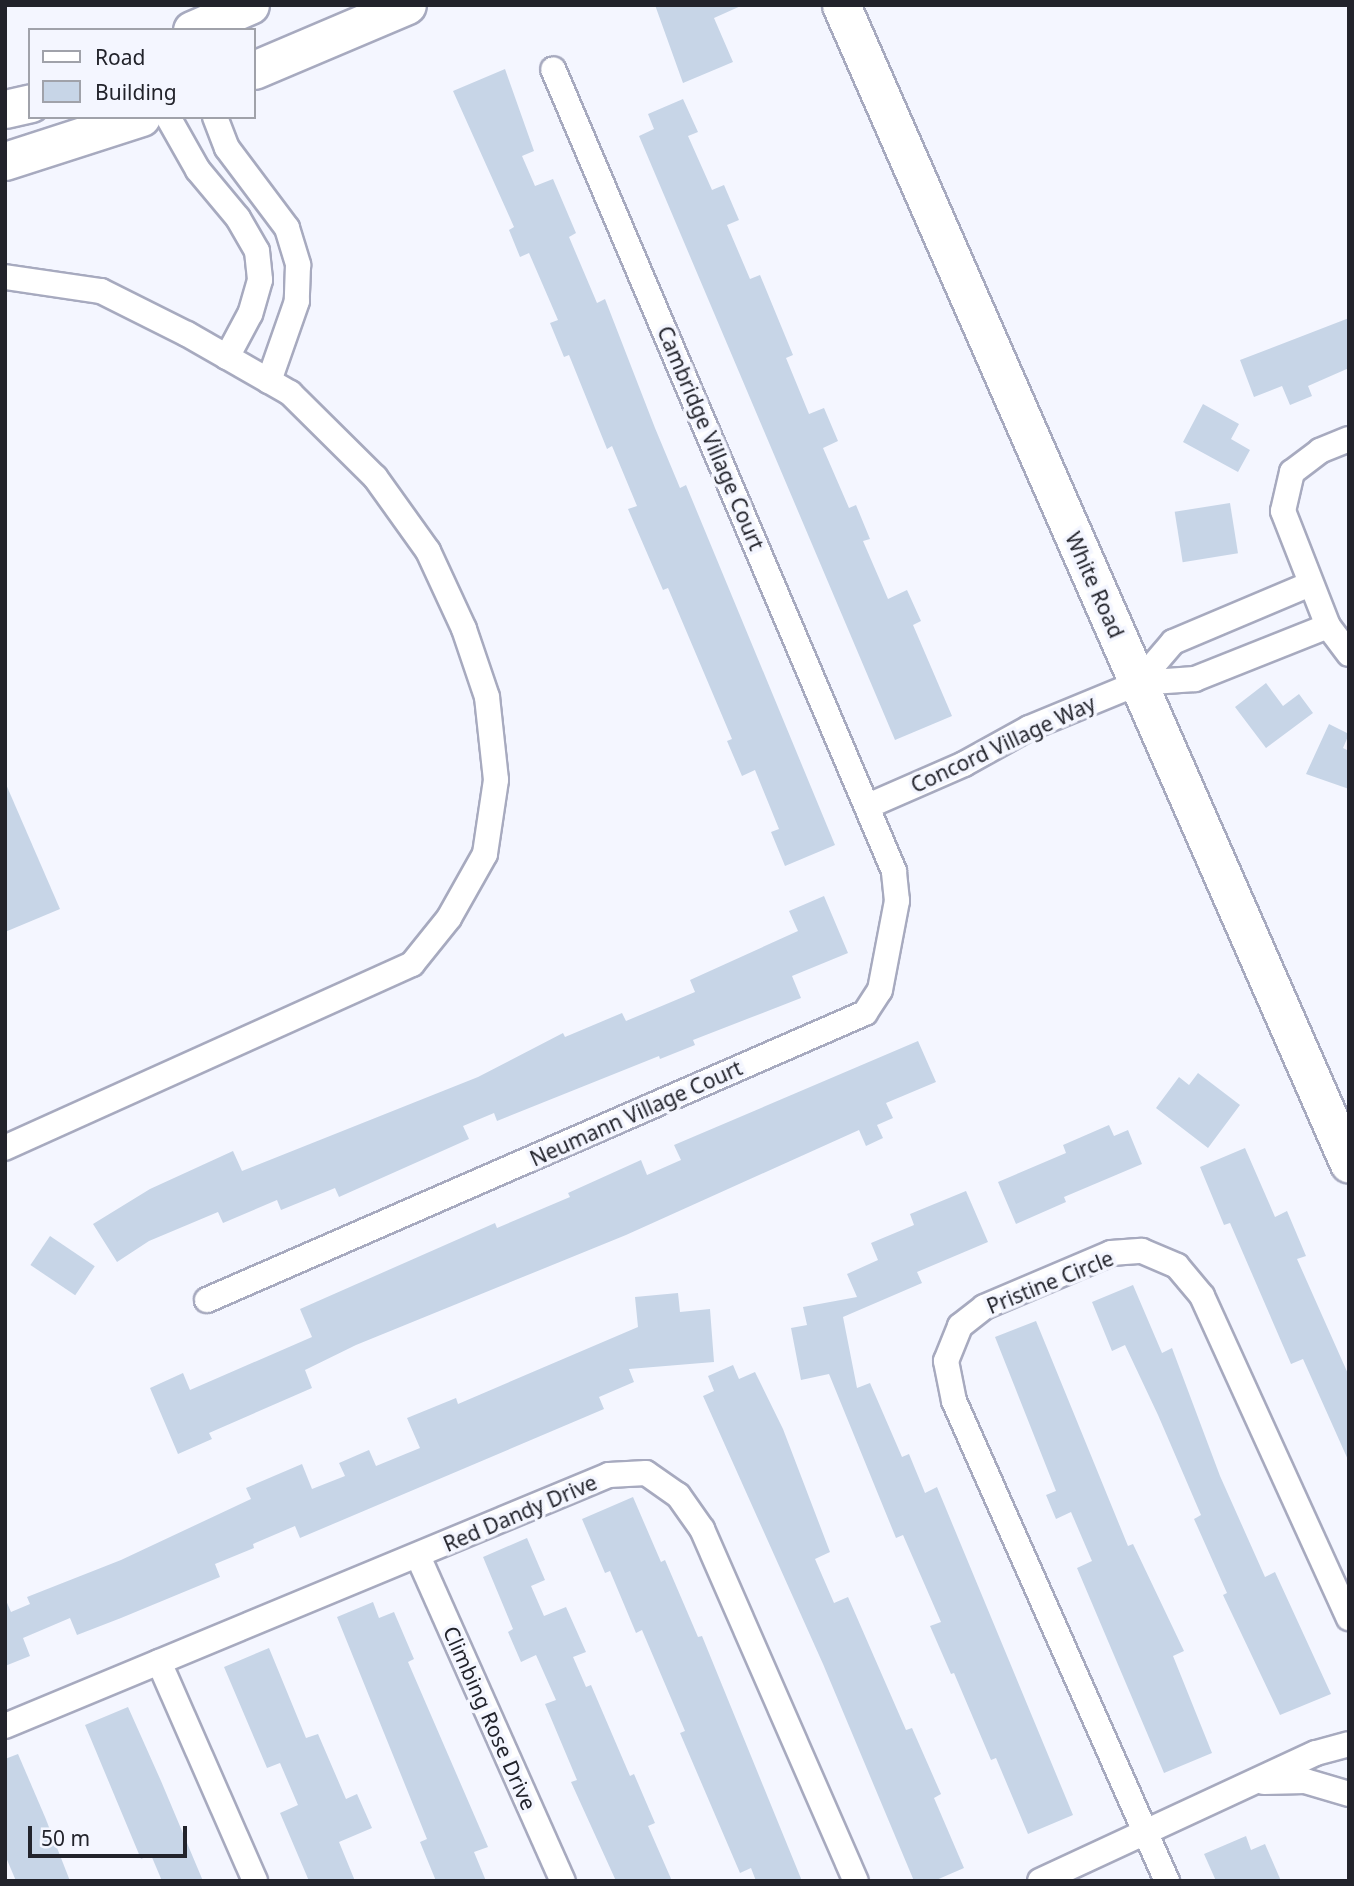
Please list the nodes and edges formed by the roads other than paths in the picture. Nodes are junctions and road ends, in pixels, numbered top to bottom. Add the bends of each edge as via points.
1 (250, 5) edge
2 (407, 5) edge
3 (841, 5) edge
4 (197, 28) edge
5 (256, 69) edge
6 (553, 69) dead end
7 (28, 103) edge
8 (5, 109) edge
9 (135, 119) edge
10 (169, 119) edge
11 (216, 119) edge
12 (5, 161) edge
13 (5, 278) edge
14 (227, 357) junction
15 (269, 381) junction
16 (1349, 439) edge
17 (1310, 584) junction
18 (1328, 626) junction
19 (1349, 654) edge
20 (1138, 683) junction
21 (868, 806) junction
22 (5, 1148) edge
23 (1349, 1164) edge
24 (207, 1300) dead end
25 (418, 1556) junction
26 (1349, 1618) edge
27 (159, 1662) junction
28 (5, 1726) edge
29 (1349, 1744) edge
30 (1260, 1782) junction
31 (1349, 1794) edge
32 (1147, 1834) junction
33 (255, 1881) edge
34 (563, 1881) edge
35 (856, 1881) edge
36 (1040, 1881) edge
37 (1167, 1881) edge

1 - 4 street
2 - 5 street
3 - 20 street, White Road
6 - 21 street, Cambridge Village Court
7 - 8 street
9 - 12 street
10 - 14 street via 198,170 238,218 257,251 260,280 250,314
11 - 15 street via 227,148 287,228 298,265 298,300
13 - 14 street via 101,291
14 - 15 street
15 - 22 street via 289,393 375,477 428,551 464,629 487,697 496,780 485,854 449,918 412,964
16 - 17 street via 1292,472 1283,511
17 - 18 street
17 - 20 street via 1173,642
18 - 19 street
18 - 20 street via 1195,679
20 - 21 street, Concord Village Way via 1029,728 964,764
20 - 23 street, White Road
21 - 24 street, Neumann Village Court via 894,872 897,901 880,990 865,1013
25 - 27 street, Red Dandy Drive
25 - 34 street, Climbing Rose Drive
25 - 35 street, Red Dandy Drive via 609,1475 646,1474 678,1495 702,1529
26 - 32 street, Pristine Circle via 1202,1296 1177,1266 1142,1251 1111,1253 984,1307 960,1326 946,1361 954,1401
27 - 28 street, Red Dandy Drive
27 - 33 street
29 - 30 street via 1316,1754
30 - 31 street via 1305,1782
30 - 32 street
32 - 36 street
32 - 37 street, Pristine Circle

